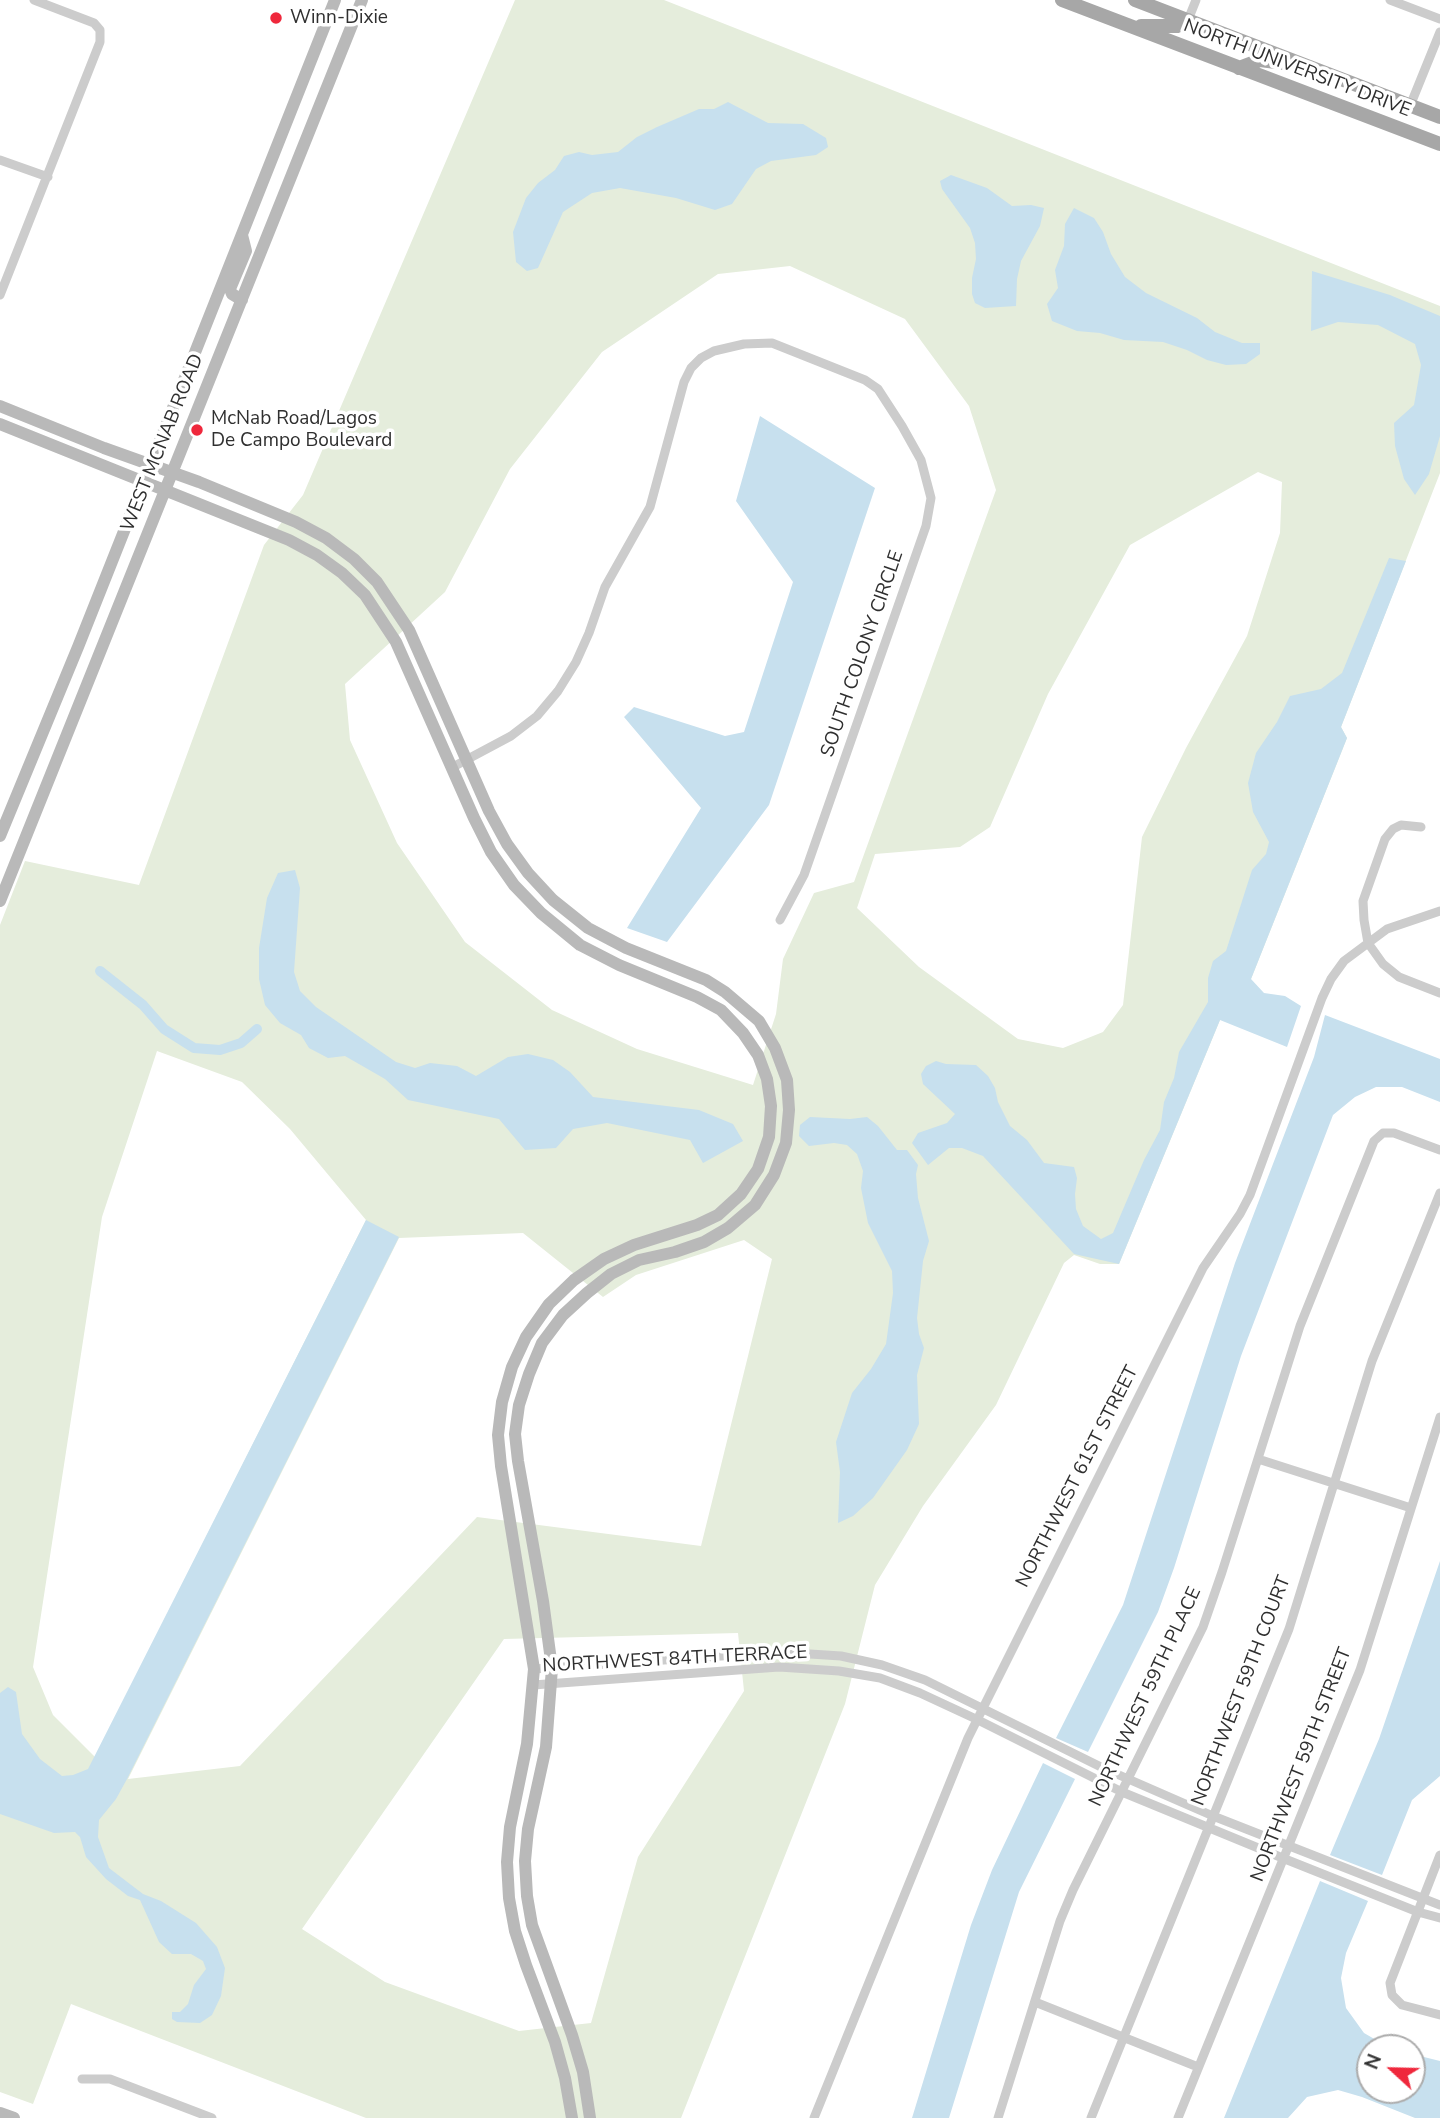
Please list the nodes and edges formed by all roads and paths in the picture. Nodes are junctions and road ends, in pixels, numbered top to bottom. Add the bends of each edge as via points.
1 (34, 0) edge
2 (335, 0) edge
3 (362, 0) edge
4 (1062, 0) edge
5 (1135, 0) edge
6 (1196, 0) edge
7 (1390, 0) edge
8 (1440, 19) edge
9 (1188, 20) junction
10 (1126, 24) junction
11 (1440, 32) edge
12 (1306, 66) junction
13 (1239, 68) junction
14 (1410, 106) junction
15 (1440, 117) edge
16 (1440, 144) edge
17 (0, 160) edge
18 (48, 177) junction
19 (242, 234) junction
20 (3, 280) edge
21 (0, 295) edge
22 (242, 300) junction
23 (0, 406) edge
24 (0, 424) edge
25 (149, 465) junction
26 (172, 472) junction
27 (143, 482) junction
28 (165, 489) junction
29 (435, 687) junction
30 (419, 695) junction
31 (467, 760) junction
32 (452, 768) junction
33 (1421, 827) dead end
34 (0, 836) edge
35 (0, 901) edge
36 (1440, 911) edge
37 (780, 920) dead end
38 (1368, 943) junction
39 (725, 992) junction
40 (1440, 993) edge
41 (728, 1018) junction
42 (1440, 1150) edge
43 (1440, 1194) edge
44 (1440, 1417) edge
45 (1258, 1459) junction
46 (1334, 1483) junction
47 (1411, 1508) junction
48 (552, 1668) junction
49 (534, 1669) junction
50 (551, 1683) junction
51 (533, 1685) junction
52 (982, 1707) junction
53 (976, 1719) junction
54 (1129, 1779) junction
55 (1122, 1792) junction
56 (1213, 1816) junction
57 (1209, 1827) junction
58 (1290, 1846) junction
59 (1440, 1856) edge
60 (1285, 1859) junction
61 (1423, 1899) junction
62 (1440, 1905) edge
63 (1418, 1912) junction
64 (1440, 1918) edge
65 (1035, 2002) junction
66 (1440, 2015) edge
67 (1124, 2037) junction
68 (1198, 2067) junction
69 (82, 2080) dead end
70 (212, 2118) edge
71 (572, 2118) edge
72 (590, 2118) edge
73 (814, 2118) edge
74 (998, 2118) edge
75 (1091, 2118) edge
76 (1178, 2118) edge

1 - 18 street via 94,23 100,30 100,42
2 - 19 street, WEST MCNAB ROAD
3 - 22 street, WEST MCNAB ROAD
4 - 10 main road, NORTH UNIVERSITY DRIVE
5 - 9 main road, NORTH UNIVERSITY DRIVE
6 - 9 street
7 - 8 street
9 - 10 main road via 1165,27
9 - 12 main road, NORTH UNIVERSITY DRIVE
10 - 13 main road, NORTH UNIVERSITY DRIVE
11 - 14 street
12 - 13 main road via 1260,60
12 - 14 main road, NORTH UNIVERSITY DRIVE
13 - 16 main road, NORTH UNIVERSITY DRIVE
14 - 15 main road, NORTH UNIVERSITY DRIVE
17 - 18 street
18 - 20 street
19 - 22 street via 246,251 230,289
19 - 25 street, WEST MCNAB ROAD
20 - 21 street
22 - 26 street, WEST MCNAB ROAD
23 - 25 street
24 - 27 street
25 - 26 street
25 - 27 street, WEST MCNAB ROAD
26 - 28 street, WEST MCNAB ROAD
26 - 29 street via 296,522 354,559 394,605
27 - 28 street
27 - 34 street, WEST MCNAB ROAD
28 - 30 street via 289,540 342,573 382,618
28 - 35 street, WEST MCNAB ROAD
29 - 30 street
29 - 31 street
30 - 32 street
31 - 32 street, SOUTH COLONY CIRCLE
31 - 37 street, SOUTH COLONY CIRCLE via 537,716 576,662 605,587 650,507 684,382 701,358 744,344 772,343 865,380 878,389 921,460 931,498 926,526 804,875
31 - 39 street via 507,844 553,900 588,928
32 - 41 street via 491,852 513,885 541,914 580,945 697,997
33 - 38 street via 1401,825 1385,839 1363,901
36 - 38 street, NORTHWEST 61ST STREET via 1387,929
38 - 40 street via 1399,977
38 - 52 street, NORTHWEST 61ST STREET via 1344,961 1331,979 1250,1195 1203,1268
39 - 41 street
39 - 48 street via 759,1021 787,1080 786,1143 775,1175 755,1205 729,1228 676,1252 639,1260 587,1293 542,1343 519,1405 518,1461
41 - 49 street via 758,1055 767,1079 769,1137 758,1169 741,1194 718,1215 634,1245 573,1279 549,1304 512,1367 498,1435
42 - 45 street, NORTHWEST 59TH PLACE via 1394,1133 1383,1133 1374,1142 1300,1326
43 - 46 street, NORTHWEST 59TH COURT via 1372,1361
44 - 47 street, NORTHWEST 59TH STREET
45 - 46 street
45 - 54 street, NORTHWEST 59TH PLACE via 1203,1627
46 - 47 street
46 - 56 street, NORTHWEST 59TH COURT via 1289,1629
47 - 58 street, NORTHWEST 59TH STREET via 1360,1670
48 - 49 street, NORTHWEST 84TH TERRACE
48 - 50 street
48 - 52 street, NORTHWEST 84TH TERRACE via 779,1652 841,1657 925,1680
49 - 51 street
50 - 51 street, NORTHWEST 84TH TERRACE
50 - 53 street, NORTHWEST 84TH TERRACE via 779,1667 839,1671 880,1678
50 - 72 street via 546,1748 528,1829 527,1896 536,1936 583,2072
51 - 71 street via 527,1744 510,1827 509,1899 515,1931 555,2042
52 - 53 street, NORTHWEST 61ST STREET
52 - 54 street, NORTHWEST 84TH TERRACE
53 - 55 street, NORTHWEST 84TH TERRACE
53 - 73 street, NORTHWEST 61ST STREET
54 - 55 street, NORTHWEST 59TH PLACE
54 - 56 street, NORTHWEST 84TH TERRACE
55 - 57 street, NORTHWEST 84TH TERRACE
55 - 65 street, NORTHWEST 59TH PLACE via 1073,1889
56 - 57 street, NORTHWEST 59TH COURT
56 - 58 street, NORTHWEST 84TH TERRACE
57 - 60 street, NORTHWEST 84TH TERRACE
57 - 67 street, NORTHWEST 59TH COURT
58 - 60 street, NORTHWEST 59TH STREET
58 - 61 street, NORTHWEST 84TH TERRACE
59 - 61 street
60 - 63 street, NORTHWEST 84TH TERRACE
60 - 68 street, NORTHWEST 59TH STREET
61 - 62 street, NORTHWEST 84TH TERRACE
61 - 63 street
63 - 64 street, NORTHWEST 84TH TERRACE
63 - 66 street via 1390,1983 1392,1995 1402,2004
65 - 67 street
65 - 74 street, NORTHWEST 59TH PLACE
67 - 68 street
67 - 75 street, NORTHWEST 59TH COURT
68 - 76 street, NORTHWEST 59TH STREET
69 - 70 street via 110,2079

